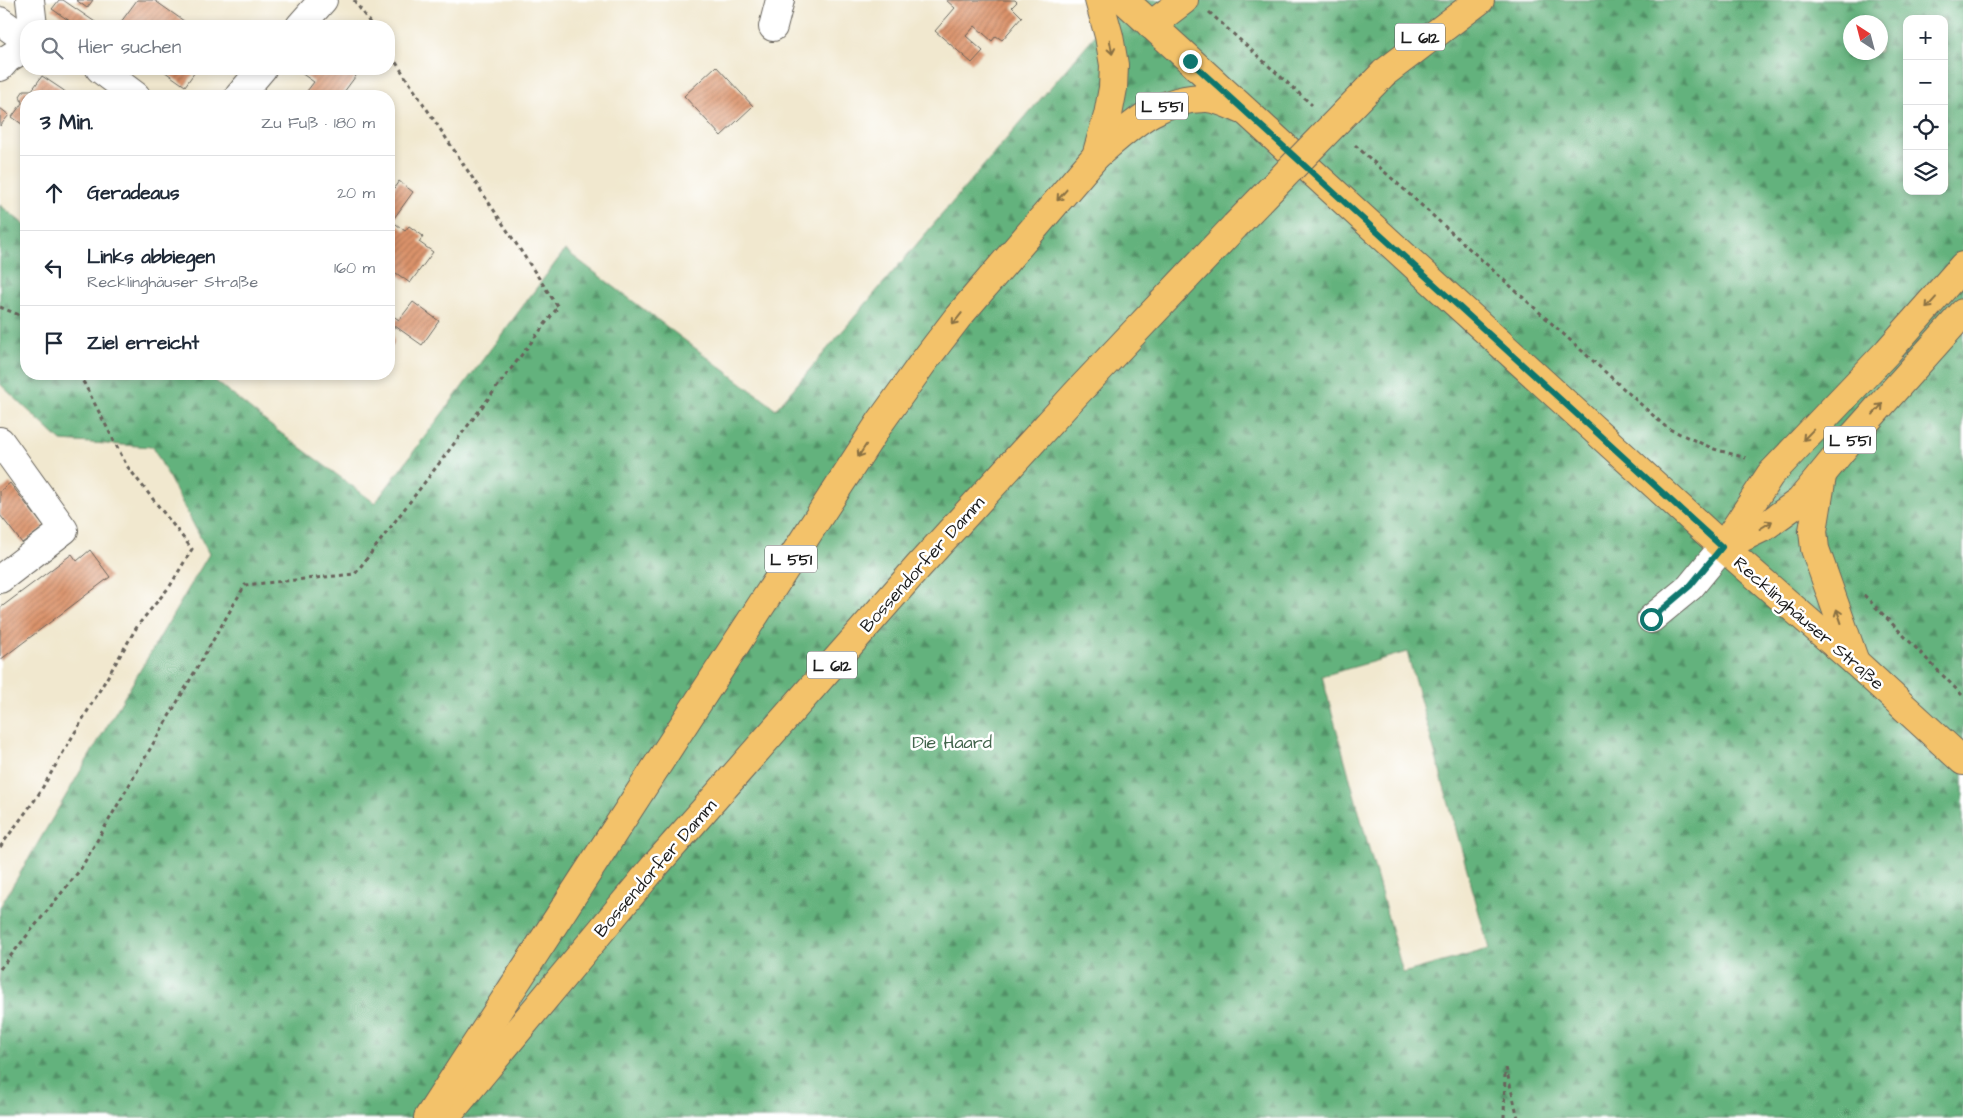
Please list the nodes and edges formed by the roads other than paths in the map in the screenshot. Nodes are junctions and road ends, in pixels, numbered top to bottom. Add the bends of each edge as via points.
1 (30, 0) edge
2 (323, 0) edge
3 (780, 0) edge
4 (1099, 0) edge
5 (1124, 0) edge
6 (1456, 0) edge
7 (1480, 0) edge
8 (1194, 3) edge
9 (32, 20) edge
10 (305, 20) edge
11 (0, 21) edge
12 (1151, 25) junction
13 (773, 27) dead end
14 (20, 36) edge
15 (20, 51) edge
16 (0, 66) edge
17 (1384, 73) junction
18 (108, 75) edge
19 (257, 75) edge
20 (128, 90) edge
21 (244, 90) edge
22 (1243, 110) junction
23 (1096, 156) junction
24 (1963, 266) edge
25 (1963, 313) edge
26 (0, 441) edge
27 (1822, 472) junction
28 (1722, 547) junction
29 (0, 579) edge
30 (1651, 619) dead end
31 (1855, 662) junction
32 (1963, 761) edge
33 (428, 1118) edge
34 (445, 1118) edge

1 - 9 street
2 - 10 street
3 - 13 street
4 -> 23 main road, L 551 via 1114,64 1108,115
5 - 12 main road, Recklinghäuser Straße / L 551
6 - 17 main road, L 612
7 - 17 main road
8 - 12 main road
11 - 14 street
12 - 22 main road, Recklinghäuser Straße / L 551
15 - 16 street
17 - 34 main road, Bossendorfer Damm / L 612, bridge via 1068,402 918,567 654,867
18 - 20 street
19 - 21 street
22 - 23 main road, L 551 via 1207,98 1169,103 1132,125
22 - 28 main road, Recklinghäuser Straße / L 551
23 -> 33 main road, L 551 via 958,317 881,421
24 -> 28 main road, L 551 via 1888,351 1770,475
27 -> 25 main road, L 551
26 - 29 street via 64,530
28 -> 27 main road, L 551 via 1764,527 1800,501
31 -> 27 main road, L 551 via 1815,549 1813,531
28 - 30 street via 1690,586
28 - 31 main road, Recklinghäuser Straße / L 551
31 - 32 main road, Recklinghäuser Straße / L 551

